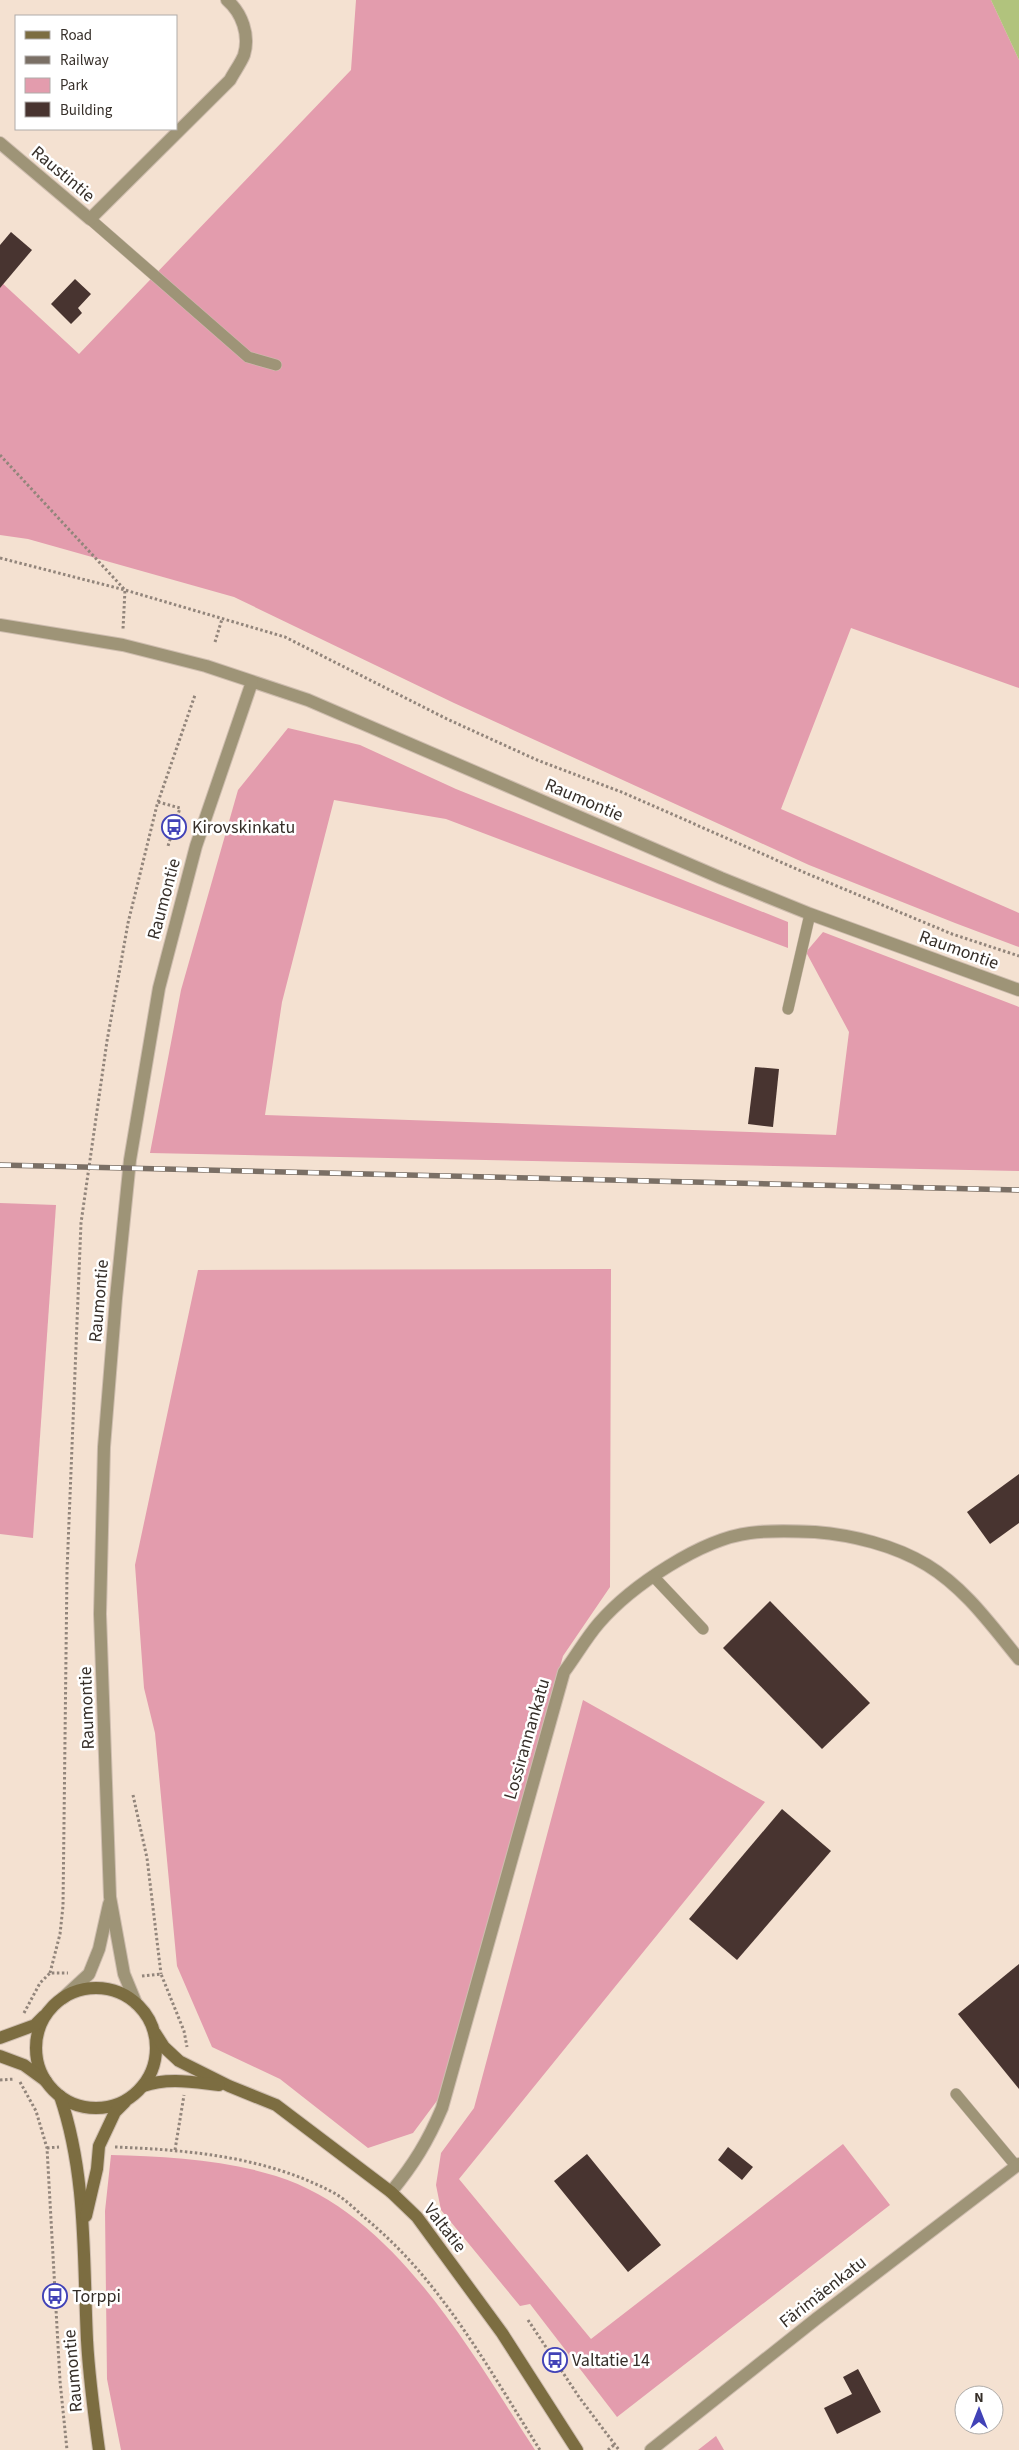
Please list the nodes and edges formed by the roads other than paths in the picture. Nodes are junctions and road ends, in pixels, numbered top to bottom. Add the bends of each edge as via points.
1 (227, 0) edge
2 (0, 143) edge
3 (90, 219) junction
4 (276, 365) dead end
5 (0, 625) edge
6 (252, 682) junction
7 (810, 914) junction
8 (1019, 990) edge
9 (788, 1009) dead end
10 (653, 1576) junction
11 (703, 1629) dead end
12 (1019, 1659) edge
13 (110, 1897) junction
14 (63, 1998) junction
15 (136, 2003) junction
16 (48, 2013) junction
17 (154, 2033) junction
18 (0, 2038) edge
19 (0, 2056) edge
20 (47, 2082) junction
21 (143, 2086) junction
22 (229, 2086) junction
23 (956, 2094) dead end
24 (60, 2096) junction
25 (130, 2098) junction
26 (1018, 2165) edge
27 (391, 2192) junction
28 (84, 2228) junction
29 (100, 2450) edge
30 (577, 2450) edge
31 (651, 2450) edge

1 - 3 street, Raustintie via 236,9 246,32 244,55 230,80
2 - 3 street, Raustintie
3 - 4 lane via 248,357
5 - 6 street via 123,645 206,666
6 - 7 street, Raumontie via 308,700
6 - 13 street, Raumontie via 196,846 161,979 130,1160 104,1447 100,1614
7 - 8 street, Raumontie
7 - 9 lane
10 - 11 lane
10 - 12 street, Lossirannankatu via 718,1542 748,1533 844,1534 926,1565 971,1601
10 - 27 street, Lossirannankatu via 626,1596 599,1624 564,1672 442,2108 415,2162
13 - 14 street, Raumontie via 99,1949 89,1974
13 - 15 street, Raumontie via 124,1974
14 - 15 main road via 81,1990 100,1988 119,1993
14 - 16 main road
15 - 17 main road via 148,2017
16 - 18 main road via 35,2025
16 - 20 main road via 39,2029 36,2047 39,2066
17 - 21 main road via 156,2052 152,2070
17 - 22 main road, Valtatie via 164,2047 186,2065
19 - 20 main road via 24,2065
20 - 24 main road
21 - 22 main road, Valtatie via 157,2081
21 - 25 main road
22 - 27 main road, Valtatie via 276,2105
23 - 26 lane
24 - 25 main road via 76,2105 94,2108 113,2106
24 - 28 main road, Raumontie via 71,2130
25 - 28 main road, Raumontie via 115,2112 99,2146
26 - 31 street, Färimäenkatu
27 - 30 main road, Valtatie via 417,2217 497,2326
28 - 29 main road, Raumontie via 87,2343

